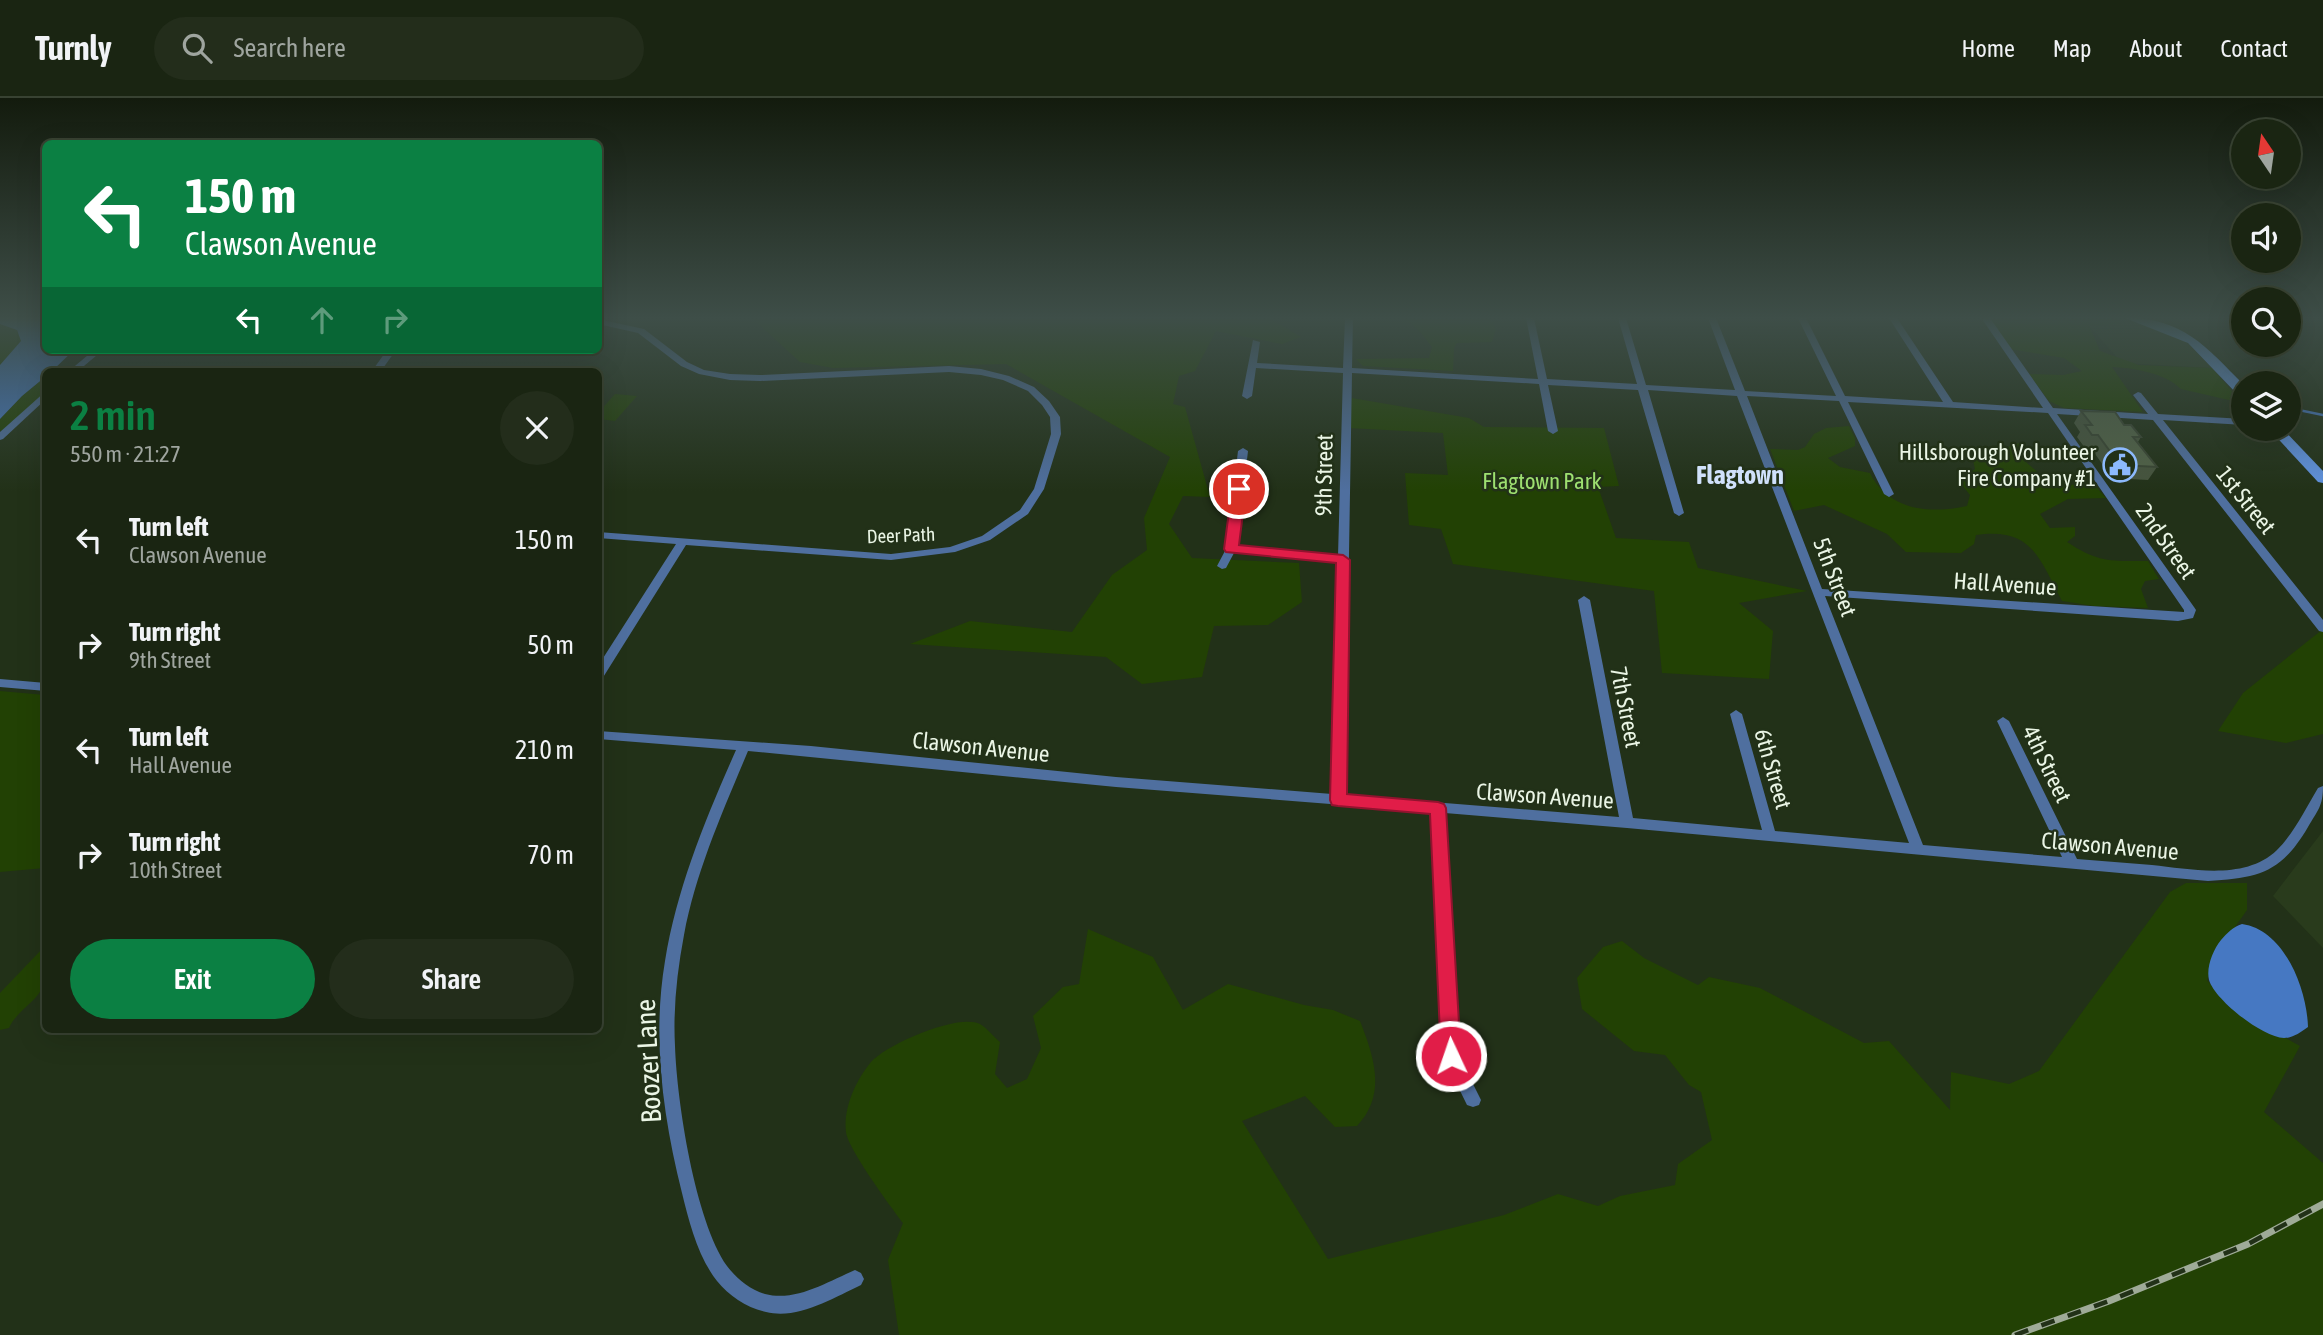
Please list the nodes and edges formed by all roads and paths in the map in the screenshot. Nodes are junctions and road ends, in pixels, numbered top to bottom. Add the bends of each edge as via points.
1 (723, 376) edge
2 (822, 376) edge
3 (998, 376) edge
4 (1251, 376) edge
5 (1346, 376) edge
6 (1431, 376) edge
7 (1542, 376) edge
8 (1638, 376) edge
9 (1735, 376) edge
10 (1830, 376) edge
11 (1931, 376) edge
12 (2026, 376) edge
13 (1543, 382) junction
14 (1642, 388) junction
15 (1742, 394) junction
16 (1247, 396) dead end
17 (2138, 396) dead end
18 (42, 398) edge
19 (1842, 400) junction
20 (1950, 405) junction
21 (2050, 411) junction
22 (2155, 417) junction
23 (2231, 421) edge
24 (1553, 431) dead end
25 (0, 437) edge
26 (2287, 441) edge
27 (1242, 451) dead end
28 (2323, 479) edge
29 (1889, 494) dead end
30 (1679, 513) dead end
31 (602, 535) edge
32 (683, 541) junction
33 (1231, 549) junction
34 (1343, 560) junction
35 (1222, 566) dead end
36 (1819, 592) junction
37 (1584, 600) dead end
38 (2189, 615) joint
39 (2323, 628) edge
40 (602, 670) edge
41 (0, 683) edge
42 (42, 687) edge
43 (1736, 715) dead end
44 (2003, 720) dead end
45 (602, 735) edge
46 (744, 746) junction
47 (2323, 791) edge
48 (1338, 800) junction
49 (1438, 808) junction
50 (1627, 823) junction
51 (1770, 836) junction
52 (1918, 850) junction
53 (2073, 864) junction
54 (1473, 1100) dead end
55 (855, 1279) dead end

1 - 2 street, Deer Path
3 - 32 street, Deer Path via 1031,389 1055,417 1054,442 1039,489 1032,502 1002,529 932,554 891,557
4 - 16 street
5 - 34 street, 9th Street
6 - 13 street
7 - 13 street
8 - 14 street
9 - 15 street, 5th Street
10 - 19 street
11 - 20 street
12 - 21 street, 2nd Street
13 - 14 street
13 - 24 street
14 - 15 street
14 - 30 street
15 - 19 street
15 - 36 street, 5th Street
17 - 22 street, 1st Street
18 - 25 street
19 - 20 street
19 - 29 street
20 - 21 street
21 - 22 street
21 - 38 street, 2nd Street via 2190,610
22 - 23 street
22 - 39 street, 1st Street
26 - 28 street
27 - 33 street
31 - 32 street, Deer Path
32 - 40 street
33 - 34 street
33 - 35 street
34 - 48 street, 9th Street
36 - 38 street, Hall Avenue
36 - 52 street, 5th Street
37 - 50 street, 7th Street
41 - 42 street
43 - 51 street, 6th Street
44 - 53 street, 4th Street
45 - 46 street, Clawson Avenue
46 - 48 street, Clawson Avenue
46 - 55 street, Boozer Lane via 693,869 672,960 668,1070 678,1139 706,1241 721,1271 737,1288 769,1304 793,1304
47 - 53 street, Clawson Avenue via 2274,863 2254,872 2208,876
48 - 49 street, Clawson Avenue
49 - 50 street, Clawson Avenue
49 - 54 street via 1451,1056
50 - 51 street, Clawson Avenue
51 - 52 street, Clawson Avenue
52 - 53 street, Clawson Avenue

